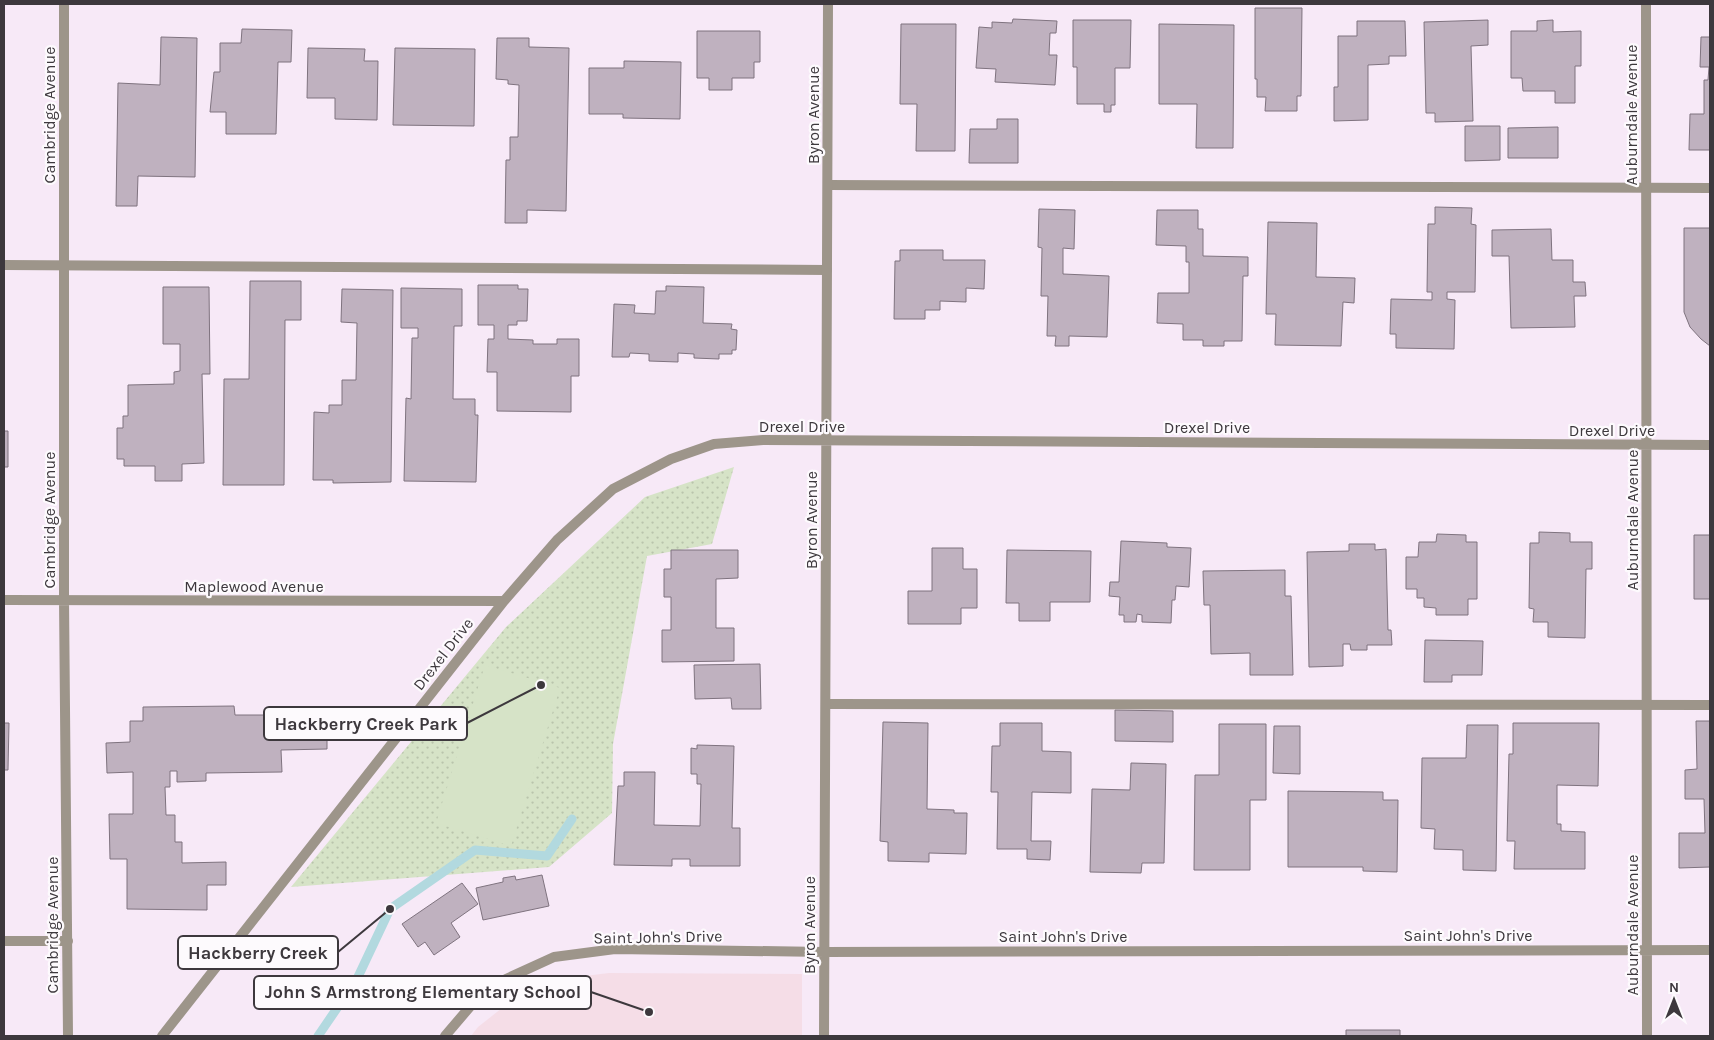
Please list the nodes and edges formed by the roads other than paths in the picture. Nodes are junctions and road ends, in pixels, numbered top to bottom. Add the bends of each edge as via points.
1 (64, 4) edge
2 (828, 4) edge
3 (1646, 4) edge
4 (828, 186) junction
5 (1646, 188) junction
6 (1710, 188) edge
7 (4, 265) edge
8 (64, 265) junction
9 (827, 270) junction
10 (826, 440) junction
11 (1647, 445) junction
12 (1710, 446) edge
13 (4, 600) edge
14 (64, 600) junction
15 (504, 601) junction
16 (826, 704) junction
17 (1647, 705) junction
18 (1710, 705) edge
19 (4, 941) edge
20 (68, 941) junction
21 (1647, 950) junction
22 (1710, 950) edge
23 (824, 952) junction
24 (68, 1036) edge
25 (162, 1036) edge
26 (445, 1036) edge
27 (824, 1036) edge
28 (1647, 1036) edge

1 - 8 street, Cambridge Avenue
2 - 4 street, Byron Avenue
3 - 5 street, Auburndale Avenue
4 - 5 street
4 - 9 street, Byron Avenue
5 - 6 street
5 - 11 street, Auburndale Avenue
7 - 8 street
8 - 9 street
8 - 14 street, Cambridge Avenue
9 - 10 street, Byron Avenue
10 - 11 street, Drexel Drive
10 - 15 street, Drexel Drive via 714,444 671,459 613,489 558,540
10 - 16 street, Byron Avenue
11 - 12 street, Drexel Drive
11 - 17 street, Auburndale Avenue
13 - 14 street, Maplewood Avenue
14 - 15 street, Maplewood Avenue
14 - 20 street, Cambridge Avenue
15 - 25 street, Drexel Drive
16 - 17 street
16 - 23 street, Byron Avenue
17 - 18 street
17 - 21 street, Auburndale Avenue
19 - 20 street
20 - 24 street, Cambridge Avenue
21 - 22 street, Saint John's Drive
21 - 23 street, Saint John's Drive
21 - 28 street, Auburndale Avenue
23 - 26 street, Saint John's Drive via 614,949 554,957 506,979 474,1002
23 - 27 street, Byron Avenue

